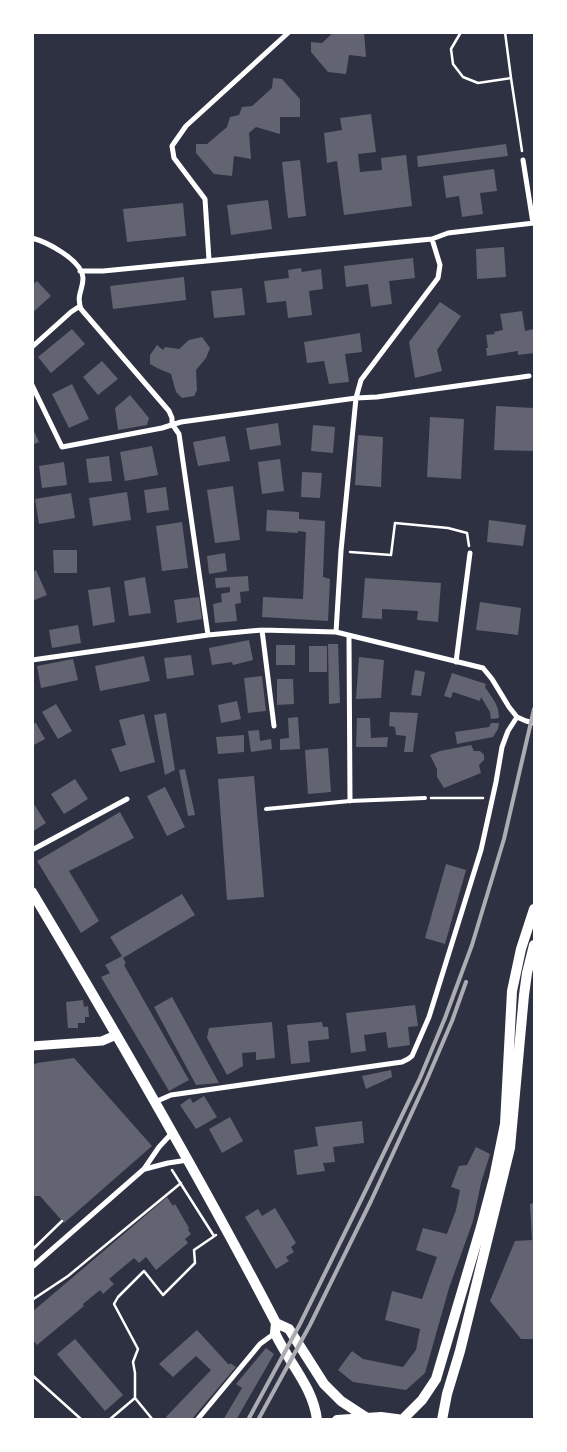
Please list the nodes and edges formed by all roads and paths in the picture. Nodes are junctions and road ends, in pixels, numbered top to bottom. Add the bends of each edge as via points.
1 (289, 32) edge
2 (461, 32) edge
3 (505, 32) edge
4 (511, 78) junction
5 (523, 160) joint
6 (534, 223) edge
7 (32, 238) edge
8 (432, 240) junction
9 (209, 260) junction
10 (80, 271) junction
11 (80, 306) junction
12 (32, 347) edge
13 (529, 376) dead end
14 (32, 385) edge
15 (356, 398) junction
16 (172, 424) junction
17 (341, 551) junction
18 (470, 553) joint
19 (262, 630) junction
20 (336, 632) junction
21 (208, 635) junction
22 (349, 636) junction
23 (32, 660) edge
24 (456, 662) junction
25 (517, 717) junction
26 (534, 723) edge
27 (274, 726) dead end
28 (425, 798) joint
29 (492, 798) junction
30 (127, 799) dead end
31 (350, 801) junction
32 (266, 809) dead end
33 (32, 850) edge
34 (32, 892) edge
35 (534, 909) edge
36 (534, 945) edge
37 (116, 1034) junction
38 (32, 1046) edge
39 (154, 1102) junction
40 (172, 1133) junction
41 (188, 1160) junction
42 (168, 1163) junction
43 (144, 1169) junction
44 (181, 1183) junction
45 (62, 1221) dead end
46 (227, 1229) junction
47 (214, 1236) junction
48 (32, 1250) edge
49 (32, 1267) edge
50 (32, 1300) edge
51 (275, 1328) junction
52 (32, 1375) edge
53 (135, 1398) junction
54 (367, 1418) junction
55 (404, 1419) edge
56 (82, 1420) edge
57 (109, 1420) edge
58 (153, 1420) edge
59 (197, 1420) edge
60 (317, 1420) edge
61 (337, 1420) edge
62 (442, 1420) edge

1 - 9 street via 186,126 172,146 174,158 205,199
2 - 4 path via 452,49 453,64 462,77 478,83
3 - 4 path
4 - 5 path
5 - 6 street
6 - 8 street via 448,233
7 - 10 street via 60,250
8 - 9 street
8 - 15 street via 440,265 438,278 361,380
9 - 10 street
10 - 11 street via 83,278 78,300
11 - 12 street
11 - 16 street via 169,411
13 - 15 street
14 - 16 street via 62,447
15 - 16 street
15 - 17 street
16 - 21 street via 179,434
17 - 18 path via 391,555 395,523 467,533
17 - 20 street
18 - 24 street
19 - 20 street
19 - 21 street
19 - 27 street
20 - 22 street
21 - 23 street
22 - 24 street
22 - 31 street
24 - 25 street via 483,668
25 - 26 street
25 - 29 street via 502,747
28 - 29 path
28 - 31 lane
29 - 39 street via 481,850 429,1017 408,1060 171,1095
30 - 33 street
31 - 32 lane
34 - 37 main road
35 - 55 main road via 512,991 505,1124 494,1178 436,1378
36 - 62 main road via 524,995 510,1148
37 - 38 street via 102,1041
37 - 39 main road
39 - 40 main road
40 - 41 main road
40 - 43 street
41 - 42 street
41 - 46 main road
42 - 43 street
42 - 44 path
43 - 49 street
44 - 47 path
44 - 50 path via 68,1276
45 - 48 path
46 - 47 path
46 - 51 main road
47 - 53 path via 194,1250 195,1263 163,1295 144,1271 114,1304 138,1349 133,1362
51 - 54 main road via 289,1330 324,1384 341,1401
51 - 59 street
51 - 60 main road via 310,1393
52 - 56 path
53 - 57 path
53 - 58 path
54 - 55 main road
54 - 61 main road

